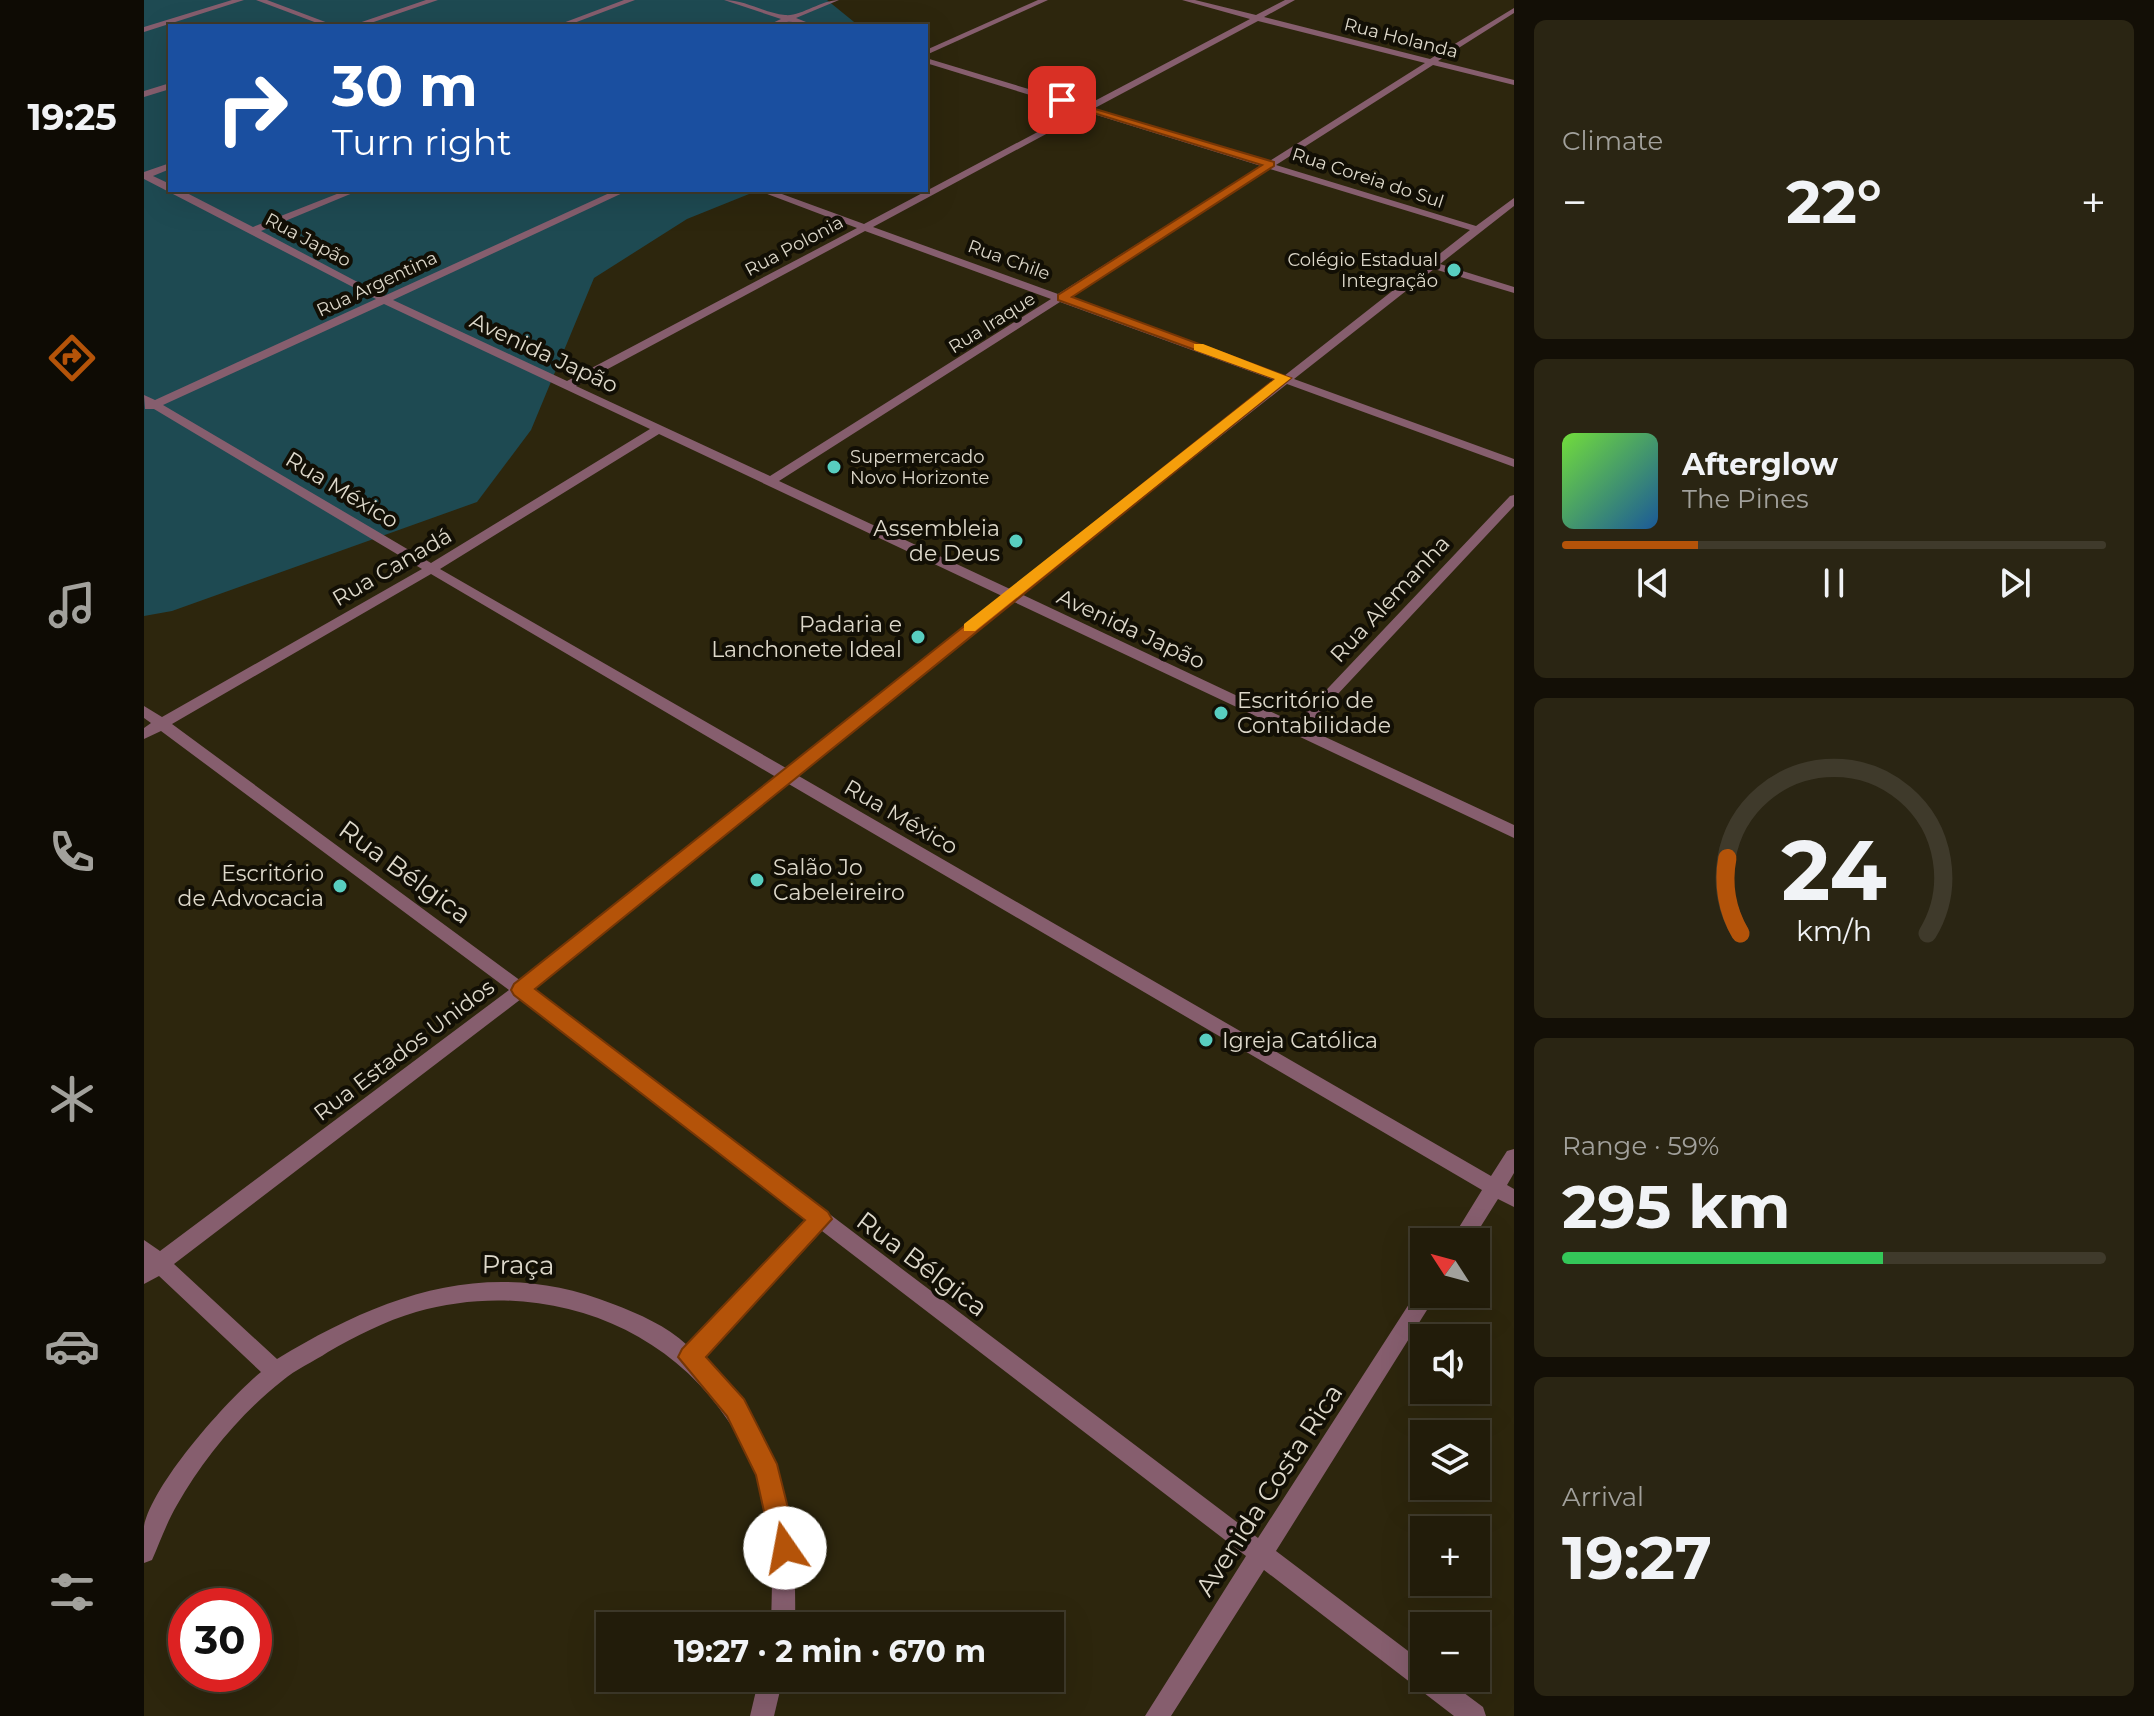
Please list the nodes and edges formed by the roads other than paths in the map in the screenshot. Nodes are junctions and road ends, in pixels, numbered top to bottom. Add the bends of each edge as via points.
1 (240, 0) edge
2 (260, 0) edge
3 (434, 0) edge
4 (631, 0) edge
5 (728, 0) edge
6 (835, 0) edge
7 (1044, 0) edge
8 (1186, 0) edge
9 (1291, 0) edge
10 (1514, 10) edge
11 (1258, 17) junction
12 (788, 19) junction
13 (326, 24) edge
14 (360, 24) edge
15 (565, 24) edge
16 (775, 24) edge
17 (805, 24) edge
18 (144, 30) edge
19 (928, 52) edge
20 (928, 61) edge
21 (1432, 63) junction
22 (1514, 83) edge
23 (168, 87) edge
24 (144, 94) edge
25 (1089, 108) junction
26 (1270, 164) junction
27 (168, 167) edge
28 (144, 175) edge
29 (168, 187) edge
30 (178, 192) edge
31 (350, 192) edge
32 (620, 192) edge
33 (767, 192) edge
34 (1514, 201) edge
35 (863, 227) junction
36 (255, 230) junction
37 (1479, 230) junction
38 (1435, 266) junction
39 (1514, 290) edge
40 (1063, 298) junction
41 (383, 299) junction
42 (1284, 378) junction
43 (567, 386) junction
44 (147, 404) edge
45 (658, 429) junction
46 (1514, 463) edge
47 (769, 482) junction
48 (1514, 499) edge
49 (431, 569) junction
50 (1011, 595) junction
51 (144, 711) edge
52 (153, 729) edge
53 (1297, 729) junction
54 (785, 775) junction
55 (1514, 832) edge
56 (521, 990) junction
57 (1514, 1157) edge
58 (1495, 1188) junction
59 (1514, 1199) edge
60 (820, 1219) junction
61 (1469, 1228) edge
62 (149, 1262) edge
63 (1418, 1308) edge
64 (690, 1357) junction
65 (276, 1372) junction
66 (144, 1552) edge
67 (1260, 1556) junction
68 (783, 1612) edge
69 (768, 1692) edge
70 (762, 1716) edge
71 (1157, 1716) edge
72 (1474, 1716) edge

1 - 18 street
2 - 13 street
3 - 14 street
4 - 15 street
5 - 12 street
6 - 12 street
7 - 19 street
8 - 11 street, Rua Holanda
9 - 11 street, Rua Polonia
10 - 21 street, Rua Iraque
11 - 21 street, Rua Holanda
11 - 25 street, Rua Polonia
12 - 16 street
12 - 17 street
20 - 25 street, Rua Coreia do Sul
21 - 22 street, Rua Holanda
21 - 26 street, Rua Iraque
23 - 24 street
25 - 26 street, Rua Coreia do Sul
25 - 35 street, Rua Polonia
26 - 37 street, Rua Coreia do Sul
26 - 40 street, Rua Iraque
27 - 28 street
28 - 29 street, Rua Japão
30 - 36 street, Rua Japão
31 - 36 street
32 - 41 street, Rua Argentina
33 - 35 street, Rua Chile
34 - 37 street, Rua Estados Unidos
35 - 40 street, Rua Chile
35 - 43 street, Rua Polonia
36 - 41 street, Rua Japão
37 - 38 street, Rua Estados Unidos
38 - 39 street
38 - 42 street, Rua Estados Unidos
40 - 42 street, Rua Chile
40 - 47 street, Rua Iraque
41 - 43 street, Avenida Japão
41 - 44 street, Rua Argentina
42 - 46 street, Rua Chile
42 - 50 street, Rua Estados Unidos
43 - 45 street, Avenida Japão
44 - 49 street, Rua México
45 - 47 street, Avenida Japão
45 - 49 street, Rua Canadá
47 - 50 street, Avenida Japão
48 - 53 street, Rua Alemanha
49 - 52 street, Rua Canadá
49 - 54 street, Rua México
50 - 53 street, Avenida Japão
50 - 54 street, Rua Estados Unidos
51 - 52 street, Rua Bélgica
52 - 56 street, Rua Bélgica
53 - 55 street, Avenida Japão
54 - 56 street, Rua Estados Unidos
54 - 58 street, Rua México
56 - 60 street, Rua Bélgica
56 - 62 street, Rua Estados Unidos
57 - 58 street
58 - 59 street, Rua México
58 - 61 street
60 - 64 street
60 - 67 street, Rua Bélgica
62 - 65 street
63 - 67 street, Avenida Costa Rica
64 - 65 street, Praça via 634,1319 571,1297 502,1290 432,1298 361,1322
64 - 68 street, Praça via 735,1408 768,1472 785,1548
65 - 66 street, Praça via 226,1421 170,1495
67 - 71 street, Avenida Costa Rica
67 - 72 street, Rua Bélgica
69 - 70 street

